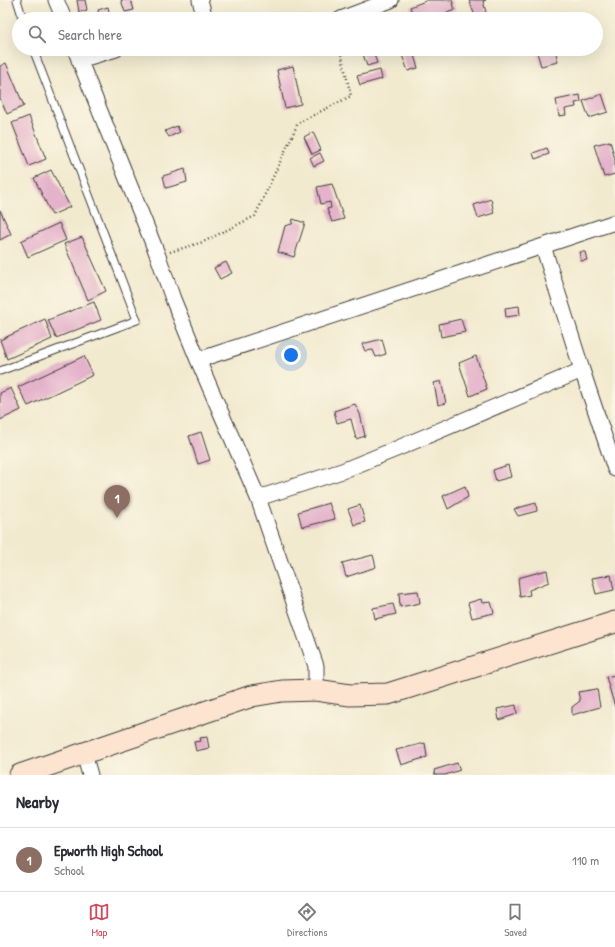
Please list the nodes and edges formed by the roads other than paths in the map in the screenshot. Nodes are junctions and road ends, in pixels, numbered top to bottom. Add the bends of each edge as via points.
1 (17, 0) edge
2 (56, 0) edge
3 (200, 0) edge
4 (391, 0) edge
5 (21, 12) edge
6 (61, 12) edge
7 (203, 12) edge
8 (359, 12) edge
9 (36, 56) edge
10 (78, 56) edge
11 (615, 222) edge
12 (544, 246) junction
13 (198, 360) junction
14 (582, 370) junction
15 (0, 372) edge
16 (615, 469) edge
17 (258, 498) junction
18 (615, 622) edge
19 (316, 690) junction
20 (84, 754) junction
21 (20, 775) edge
22 (90, 775) edge

1 - 5 lane
2 - 6 street
3 - 7 street
4 - 8 street
9 - 15 lane via 137,320
10 - 13 street
11 - 12 street
12 - 13 street
12 - 14 street
13 - 17 street
14 - 16 street
14 - 17 street via 342,471
17 - 19 street via 316,666
18 - 19 street via 388,694 350,695
19 - 20 street via 282,691 252,696
20 - 21 street
20 - 22 street

